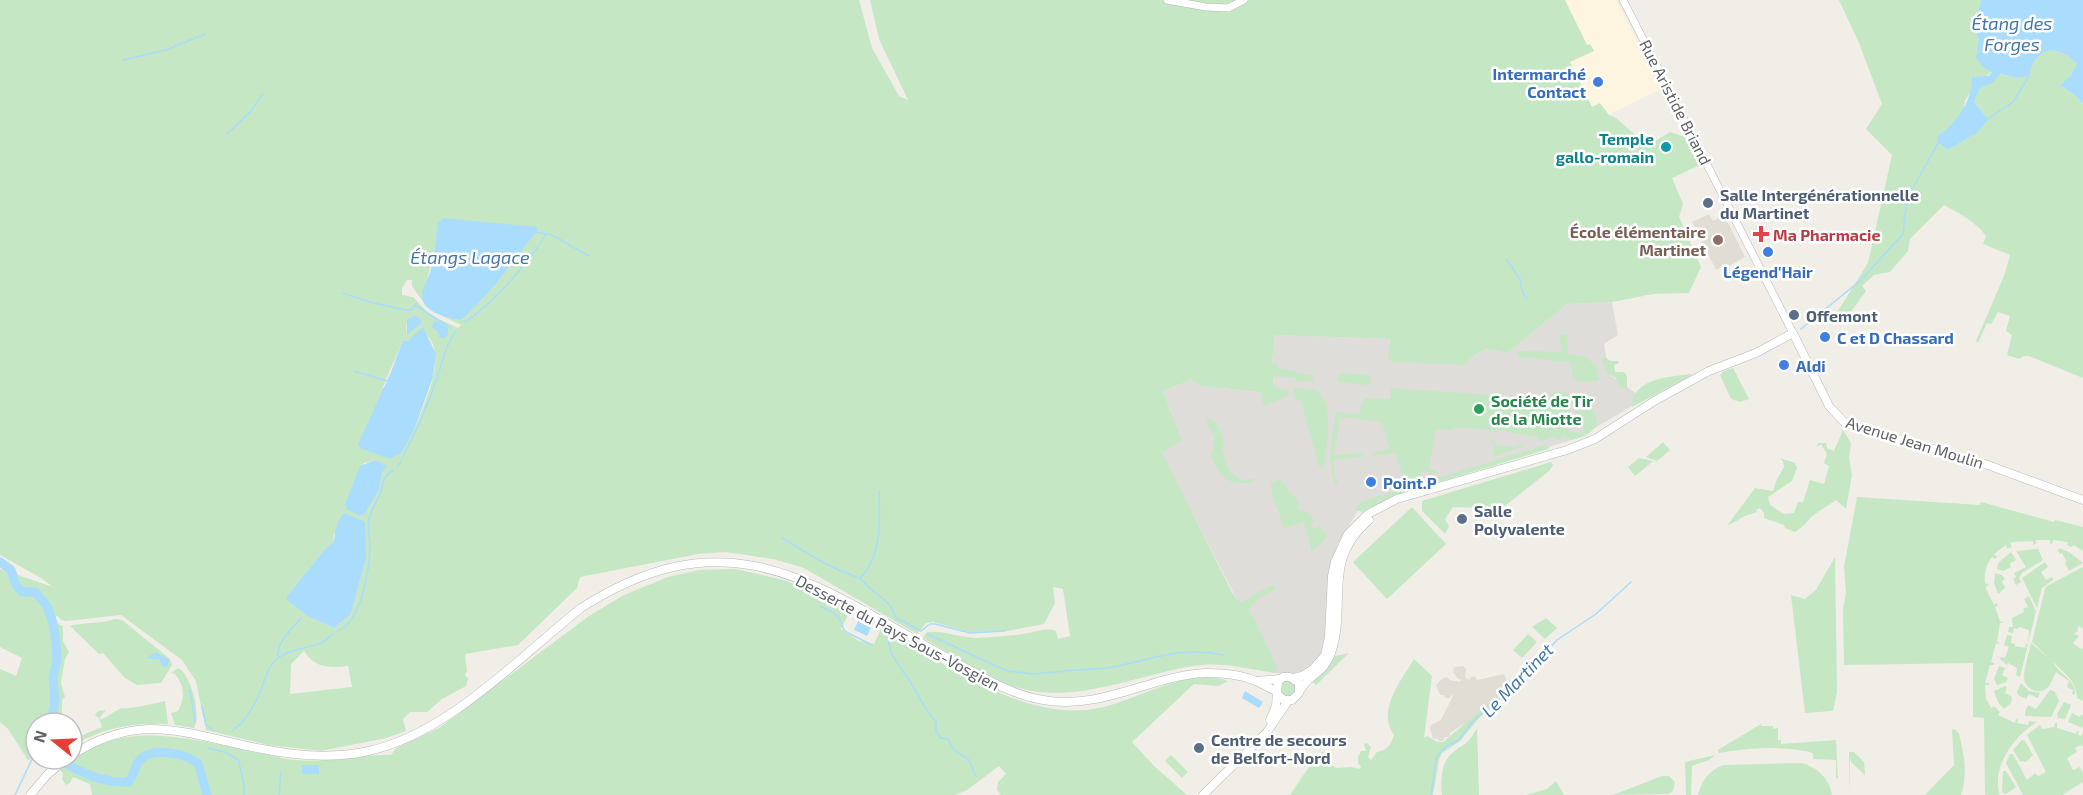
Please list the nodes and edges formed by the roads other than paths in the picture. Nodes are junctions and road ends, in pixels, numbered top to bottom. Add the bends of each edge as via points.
1 (1167, 0) edge
2 (1244, 0) edge
3 (1623, 0) edge
4 (1793, 333) junction
5 (1423, 492) junction
6 (2083, 500) edge
7 (1294, 678) junction
8 (1280, 679) junction
9 (1257, 681) junction
10 (1300, 691) junction
11 (1277, 692) junction
12 (1288, 701) junction
13 (1261, 737) junction
14 (84, 748) edge
15 (52, 771) edge
16 (30, 795) edge
17 (1203, 795) edge

1 - 2 street via 1228,8
3 - 4 street, Rue Aristide Briand
4 - 5 main road via 1656,399 1595,439
4 - 6 main road, Avenue Jean Moulin via 1828,406 1845,423 1984,464
5 - 7 main road via 1377,508 1348,534 1332,576 1325,655 1305,675
5 - 10 main road via 1379,512 1352,538 1338,572 1331,653 1324,667
7 - 8 main road
7 - 10 main road
8 - 9 main road
8 - 11 main road
9 - 11 main road, Desserte du Pays Sous-Vosgien
9 - 14 main road, Desserte du Pays Sous-Vosgien via 1206,673 1087,701 1034,698 993,683 833,593 793,575 746,564 707,562 657,571 601,595 452,713 389,745 328,756 297,755 158,729 117,734
10 - 12 main road
11 - 12 main road via 1280,699
11 - 13 main road via 1275,709
12 - 13 main road
13 - 17 main road
15 - 16 main road, Desserte du Pays Sous-Vosgien

